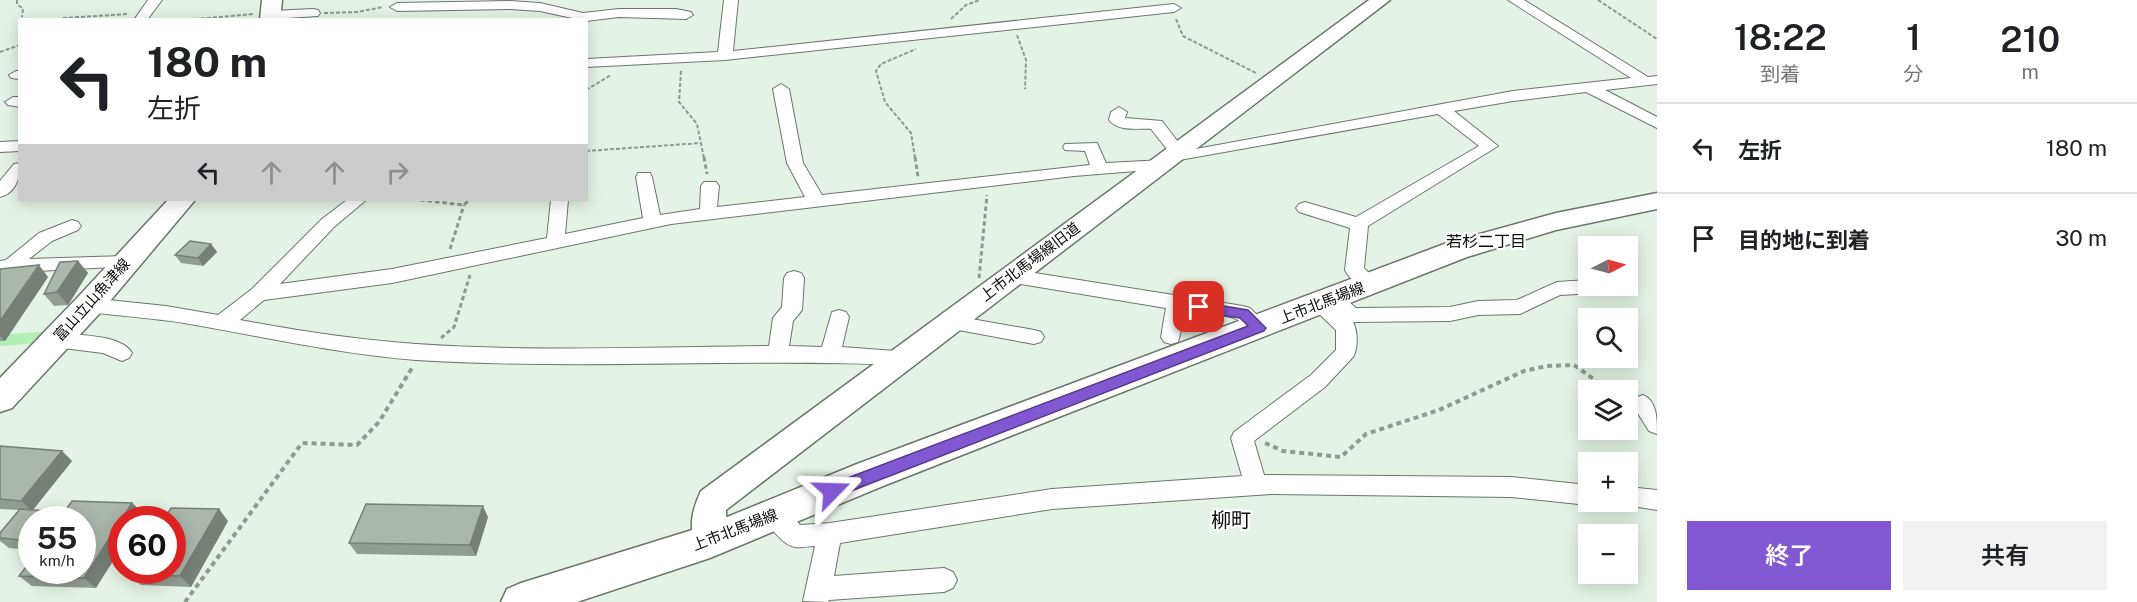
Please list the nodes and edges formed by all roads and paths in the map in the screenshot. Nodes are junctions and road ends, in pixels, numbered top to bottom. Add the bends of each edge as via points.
1 (17, 0) edge
2 (155, 0) edge
3 (731, 0) edge
4 (980, 0) edge
5 (1381, 0) edge
6 (1515, 0) edge
7 (1598, 0) edge
8 (542, 3) edge
9 (649, 6) edge
10 (1174, 8) joint
11 (397, 9) edge
12 (271, 12) edge
13 (313, 13) joint
14 (686, 15) dead end
15 (142, 16) edge
16 (22, 17) dead end
17 (63, 18) edge
18 (205, 18) edge
19 (532, 18) edge
20 (1013, 25) junction
21 (940, 33) junction
22 (1657, 39) edge
23 (18, 46) edge
24 (0, 52) edge
25 (725, 56) junction
26 (681, 60) junction
27 (588, 63) edge
28 (1651, 81) edge
29 (1271, 82) junction
30 (1587, 87) junction
31 (781, 89) dead end
32 (1025, 89) dead end
33 (1440, 108) junction
34 (1119, 112) dead end
35 (1657, 123) edge
36 (701, 143) junction
37 (18, 146) edge
38 (0, 147) edge
39 (1071, 147) dead end
40 (588, 151) edge
41 (1170, 158) junction
42 (1100, 169) junction
43 (18, 170) edge
44 (644, 177) dead end
45 (990, 180) junction
46 (710, 186) joint
47 (920, 189) junction
48 (0, 192) edge
49 (181, 201) edge
50 (356, 201) edge
51 (427, 201) edge
52 (468, 201) edge
53 (559, 201) edge
54 (1657, 201) edge
55 (817, 202) junction
56 (464, 206) junction
57 (1305, 208) dead end
58 (708, 213) junction
59 (652, 221) junction
60 (1359, 223) junction
61 (72, 226) dead end
62 (556, 240) junction
63 (459, 261) junction
64 (126, 262) junction
65 (5, 267) edge
66 (1010, 276) junction
67 (794, 278) dead end
68 (1370, 285) junction
69 (1578, 288) edge
70 (259, 294) junction
71 (978, 300) junction
72 (1325, 302) junction
73 (1177, 304) junction
74 (89, 305) junction
75 (839, 317) dead end
76 (949, 322) junction
77 (221, 324) junction
78 (1259, 328) junction
79 (1034, 337) dead end
80 (1171, 337) dead end
81 (54, 341) junction
82 (422, 352) junction
83 (122, 353) dead end
84 (778, 353) junction
85 (830, 354) junction
86 (902, 357) junction
87 (1595, 380) edge
88 (0, 399) edge
89 (1643, 404) dead end
90 (1657, 425) edge
91 (1247, 435) junction
92 (1256, 485) junction
93 (1578, 494) edge
94 (1638, 498) edge
95 (1657, 500) edge
96 (775, 514) junction
97 (830, 534) junction
98 (710, 541) junction
99 (944, 580) dead end
100 (817, 595) edge
101 (185, 602) edge
102 (523, 602) edge

1 - 16 path via 23,9
2 - 15 street
3 - 25 street
4 - 21 path via 966,5
5 - 29 street, 上市北馬場線旧道
6 - 28 street
7 - 22 path
8 - 9 street via 583,17
8 - 11 street
8 - 19 street
9 - 14 street
10 - 20 street
10 - 29 path via 1183,36
11 - 13 path
12 - 13 street
12 - 18 path
15 - 17 path
20 - 21 street
20 - 32 path via 1026,60
21 - 25 street
21 - 47 path via 937,39 881,64 876,71 885,102 911,133
23 - 24 path
25 - 26 street
26 - 27 street
26 - 36 path via 679,102 697,124
28 - 30 street
29 - 41 street, 上市北馬場線旧道
30 - 33 street
30 - 35 street
31 - 55 street via 795,163
33 - 41 street
33 - 60 street via 1490,146
34 - 41 street via 1117,120 1121,123 1156,124
36 - 40 path
36 - 46 path
37 - 38 street
39 - 42 street via 1091,146
41 - 42 street
41 - 66 street, 上市北馬場線旧道
42 - 45 street
43 - 48 street
44 - 59 street
45 - 47 street
45 - 71 path via 982,224
46 - 58 street
47 - 55 street
49 - 64 main road, 富山立山魚津線
50 - 70 street via 328,222
51 - 56 path
52 - 56 path
53 - 62 street
54 - 68 main road, 上市北馬場線 via 1522,229
55 - 58 street
56 - 63 path via 450,250
57 - 60 street
58 - 59 street
59 - 62 street
60 - 68 street via 1354,270
61 - 65 street via 38,240
62 - 63 street
63 - 70 street via 392,276
63 - 82 path via 471,274 454,327
64 - 65 street
64 - 74 main road, 富山立山魚津線
66 - 71 street, 上市北馬場線旧道
66 - 73 street
67 - 84 street via 792,310 783,318
68 - 72 main road, 上市北馬場線
69 - 72 street via 1557,289 1520,307 1478,308 1450,314 1351,315
70 - 77 street
71 - 76 street, 上市北馬場線旧道
72 - 78 main road, 上市北馬場線
72 - 91 street via 1346,327 1346,352 1318,381
73 - 78 street via 1244,313
73 - 80 street
74 - 77 street
74 - 81 main road, 富山立山魚津線
75 - 85 street
76 - 79 street
76 - 86 street, 上市北馬場線旧道
77 - 82 street via 312,340
78 - 96 main road, 上市北馬場線
81 - 83 street via 106,346
81 - 88 main road, 富山立山魚津線
82 - 84 street
82 - 101 path via 379,422 357,445 302,442
84 - 85 street
85 - 86 street
86 - 98 street, 上市北馬場線旧道 via 713,501 708,514
87 - 91 path via 1574,365 1524,371 1439,410 1366,434 1341,457 1283,451
89 - 90 street
91 - 92 street via 1242,438
92 - 93 street via 1511,487
92 - 97 street via 1052,499
94 - 95 street
96 - 97 street via 795,536
96 - 98 main road, 上市北馬場線
97 - 100 street
98 - 102 main road, 上市北馬場線
99 - 100 street

